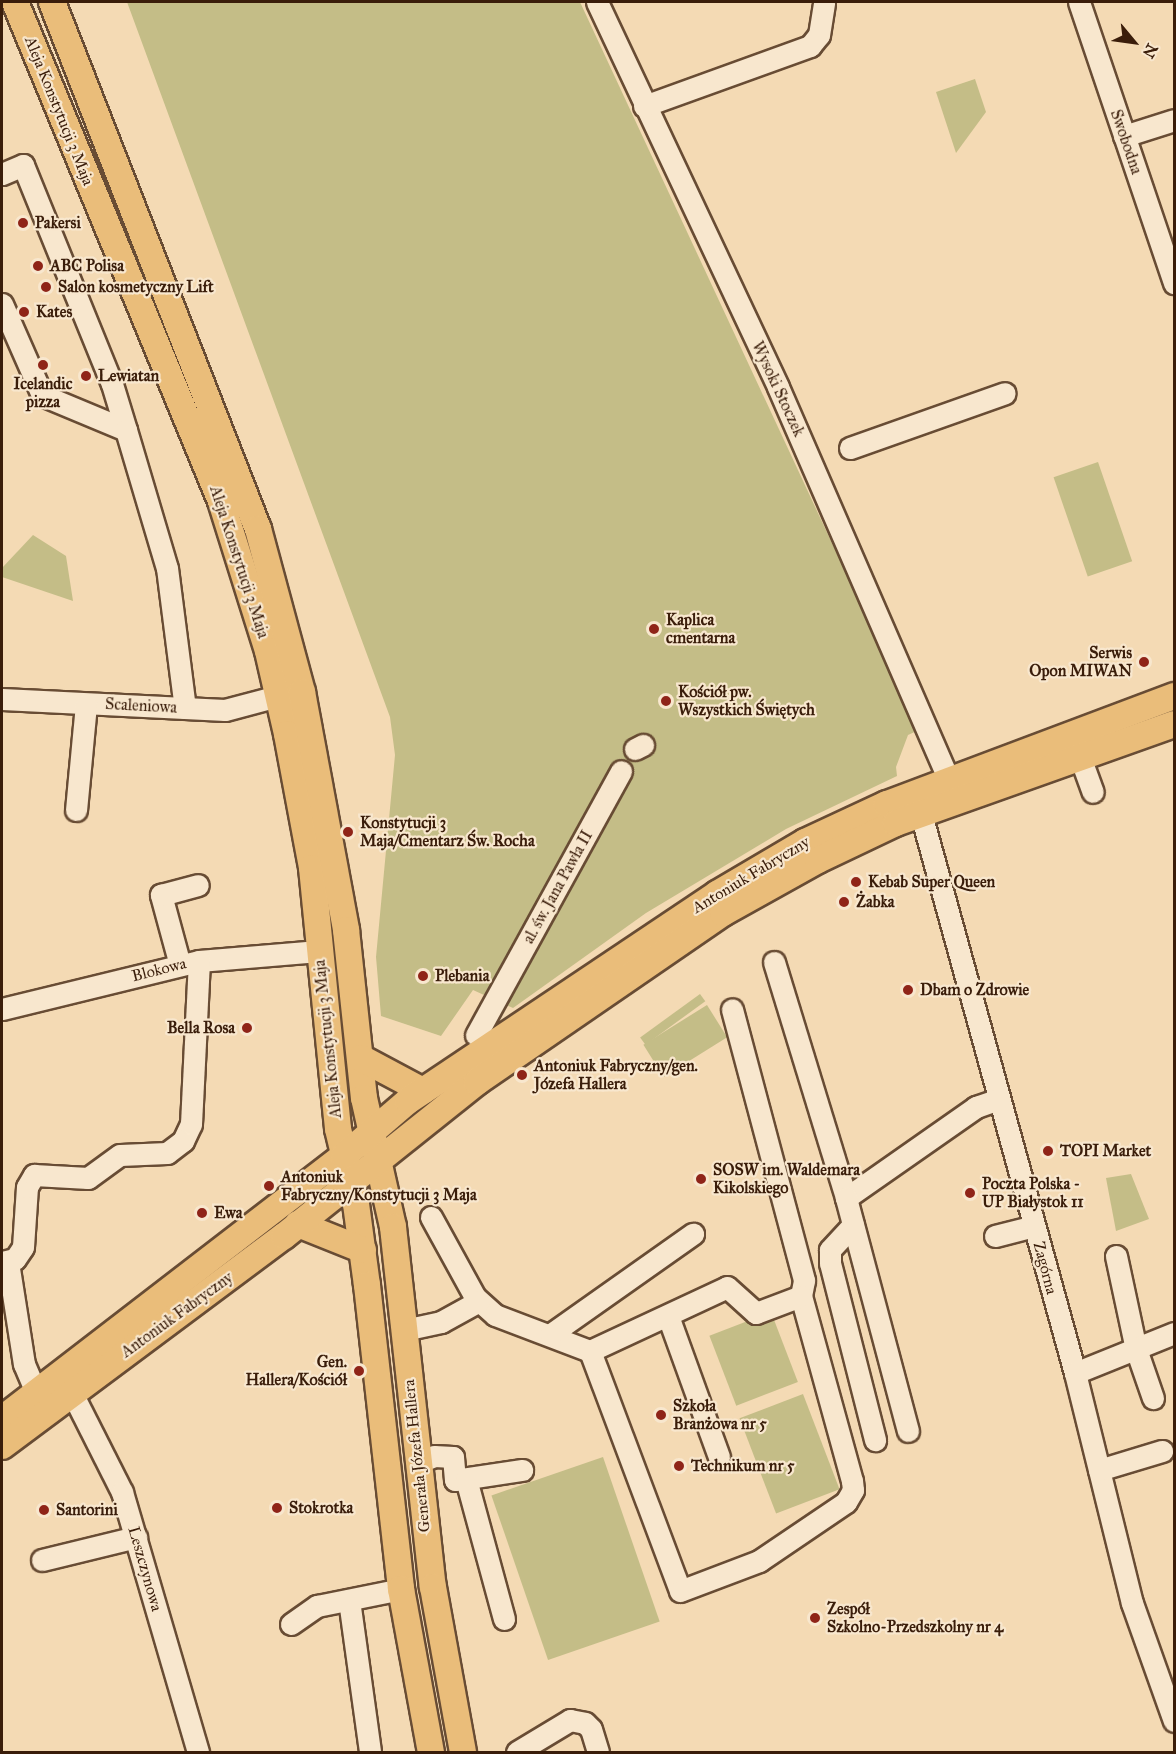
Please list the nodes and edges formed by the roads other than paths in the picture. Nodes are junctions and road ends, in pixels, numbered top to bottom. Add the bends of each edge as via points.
1 (15, 2) edge
2 (52, 2) edge
3 (597, 2) edge
4 (825, 2) edge
5 (1079, 2) edge
6 (73, 57) junction
7 (42, 69) junction
8 (644, 106) junction
9 (1174, 120) edge
10 (1124, 136) junction
11 (2, 174) edge
12 (1174, 283) edge
13 (2, 304) edge
14 (1005, 393) dead end
15 (126, 430) junction
16 (850, 448) dead end
17 (278, 696) junction
18 (1174, 696) edge
19 (2, 699) edge
20 (86, 704) junction
21 (185, 708) junction
22 (1174, 724) edge
23 (1080, 757) junction
24 (621, 771) dead end
25 (949, 781) junction
26 (1092, 792) dead end
27 (76, 810) dead end
28 (921, 814) junction
29 (198, 885) dead end
30 (319, 951) junction
31 (190, 963) junction
32 (774, 963) dead end
33 (2, 1009) edge
34 (732, 1009) dead end
35 (476, 1035) dead end
36 (361, 1058) junction
37 (470, 1072) junction
38 (423, 1091) junction
39 (999, 1099) junction
40 (369, 1131) junction
41 (344, 1156) junction
42 (378, 1158) junction
43 (350, 1183) junction
44 (846, 1198) junction
45 (268, 1215) junction
46 (431, 1217) dead end
47 (852, 1225) junction
48 (1034, 1226) junction
49 (291, 1230) junction
50 (693, 1234) dead end
51 (995, 1236) dead end
52 (363, 1250) junction
53 (1116, 1256) dead end
54 (5, 1262) edge
55 (400, 1283) junction
56 (367, 1285) junction
57 (801, 1296) junction
58 (479, 1301) junction
59 (668, 1316) junction
60 (404, 1330) junction
61 (1174, 1333) edge
62 (551, 1334) junction
63 (1136, 1350) junction
64 (590, 1352) junction
65 (1075, 1373) junction
66 (36, 1392) junction
67 (72, 1393) junction
68 (1153, 1398) dead end
69 (2, 1419) edge
70 (908, 1431) dead end
71 (875, 1440) dead end
72 (2, 1446) edge
73 (1162, 1450) dead end
74 (719, 1456) dead end
75 (417, 1463) junction
76 (522, 1470) dead end
77 (1099, 1470) junction
78 (466, 1479) junction
79 (135, 1537) junction
80 (42, 1560) dead end
81 (401, 1589) junction
82 (349, 1600) junction
83 (504, 1619) dead end
84 (291, 1624) dead end
85 (1174, 1721) edge
86 (198, 1752) edge
87 (370, 1752) edge
88 (430, 1752) edge
89 (463, 1752) edge
90 (516, 1752) edge
91 (598, 1752) edge

1 - 7 main road, Aleja Konstytucji 3 Maja
2 - 6 main road, Aleja Konstytucji 3 Maja
3 - 8 street, Wysoki Stoczek
4 - 8 street via 819,35 810,46
5 - 10 street, Swobodna
6 - 7 main road
6 - 36 main road, Aleja Konstytucji 3 Maja via 258,529 302,692 327,813 351,961
7 - 17 main road, Aleja Konstytucji 3 Maja via 221,501
8 - 25 street, Wysoki Stoczek via 778,387
9 - 10 street
10 - 12 street, Swobodna
11 - 15 street via 23,165 112,384
13 - 15 street via 42,395
14 - 16 street
15 - 21 street via 167,568
17 - 21 street, Scaleniowa via 225,710
17 - 30 main road, Aleja Konstytucji 3 Maja via 310,857
18 - 25 main road, Antoniuk Fabryczny
19 - 20 street, Scaleniowa
20 - 21 street, Scaleniowa
20 - 27 street
22 - 23 main road, Antoniuk Fabryczny
23 - 26 street
23 - 28 main road, Antoniuk Fabryczny
24 - 35 street, al. św. Jana Pawła II
25 - 37 main road, Antoniuk Fabryczny via 887,804 805,842 638,945
28 - 37 main road, Antoniuk Fabryczny via 818,860 723,913
28 - 39 street, Zagórna
29 - 31 street via 161,895
30 - 31 street, Blokowa
30 - 41 main road, Aleja Konstytucji 3 Maja via 334,1101
31 - 33 street, Blokowa
31 - 54 street via 190,1124 183,1141 167,1153 120,1155 88,1178 34,1175 27,1187 23,1247
32 - 44 street
34 - 57 street via 804,1280
36 - 38 main road
36 - 40 main road, Aleja Konstytucji 3 Maja
37 - 38 main road, Antoniuk Fabryczny
37 - 42 main road, Antoniuk Fabryczny
38 - 40 main road, Antoniuk Fabryczny
39 - 44 street via 976,1107
39 - 48 street, Zagórna
40 - 41 main road, Antoniuk Fabryczny
40 - 42 main road, Aleja Konstytucji 3 Maja
41 - 43 main road, Aleja Konstytucji 3 Maja
41 - 45 main road, Antoniuk Fabryczny
42 - 43 main road, Antoniuk Fabryczny
42 - 55 main road, Generała Józefa Hallera
43 - 49 main road, Antoniuk Fabryczny
43 - 52 main road, Generała Józefa Hallera
44 - 47 street
45 - 49 main road
45 - 66 main road, Antoniuk Fabryczny
46 - 58 street
47 - 70 street
47 - 71 street via 830,1250 830,1263
48 - 51 street
48 - 65 street, Zagórna
49 - 52 main road
49 - 67 main road, Antoniuk Fabryczny
50 - 62 street
52 - 56 main road, Generała Józefa Hallera
53 - 63 street
54 - 66 street via 24,1364
55 - 56 main road
55 - 60 main road, Generała Józefa Hallera
56 - 81 main road, Generała Józefa Hallera
57 - 59 street via 756,1313 727,1287
57 - 64 street via 853,1490 846,1502 759,1562 680,1591
58 - 60 street via 441,1322
58 - 62 street via 495,1315
59 - 64 street
59 - 74 street
60 - 75 main road, Generała Józefa Hallera
61 - 63 street
62 - 64 street
63 - 65 street
63 - 68 street
65 - 77 street, Zagórna
66 - 69 main road, Antoniuk Fabryczny
67 - 72 main road, Antoniuk Fabryczny
67 - 79 street, Leszczynowa via 114,1470
73 - 77 street
75 - 78 street via 434,1456 453,1457 455,1480
75 - 89 main road, Generała Józefa Hallera via 433,1587
76 - 78 street
77 - 85 street, Zagórna via 1132,1603
78 - 83 street
79 - 80 street
79 - 86 street, Leszczynowa
81 - 82 street
81 - 88 main road, Generała Józefa Hallera
82 - 84 street via 316,1606
82 - 87 street
90 - 91 street via 570,1720 585,1723 591,1729

